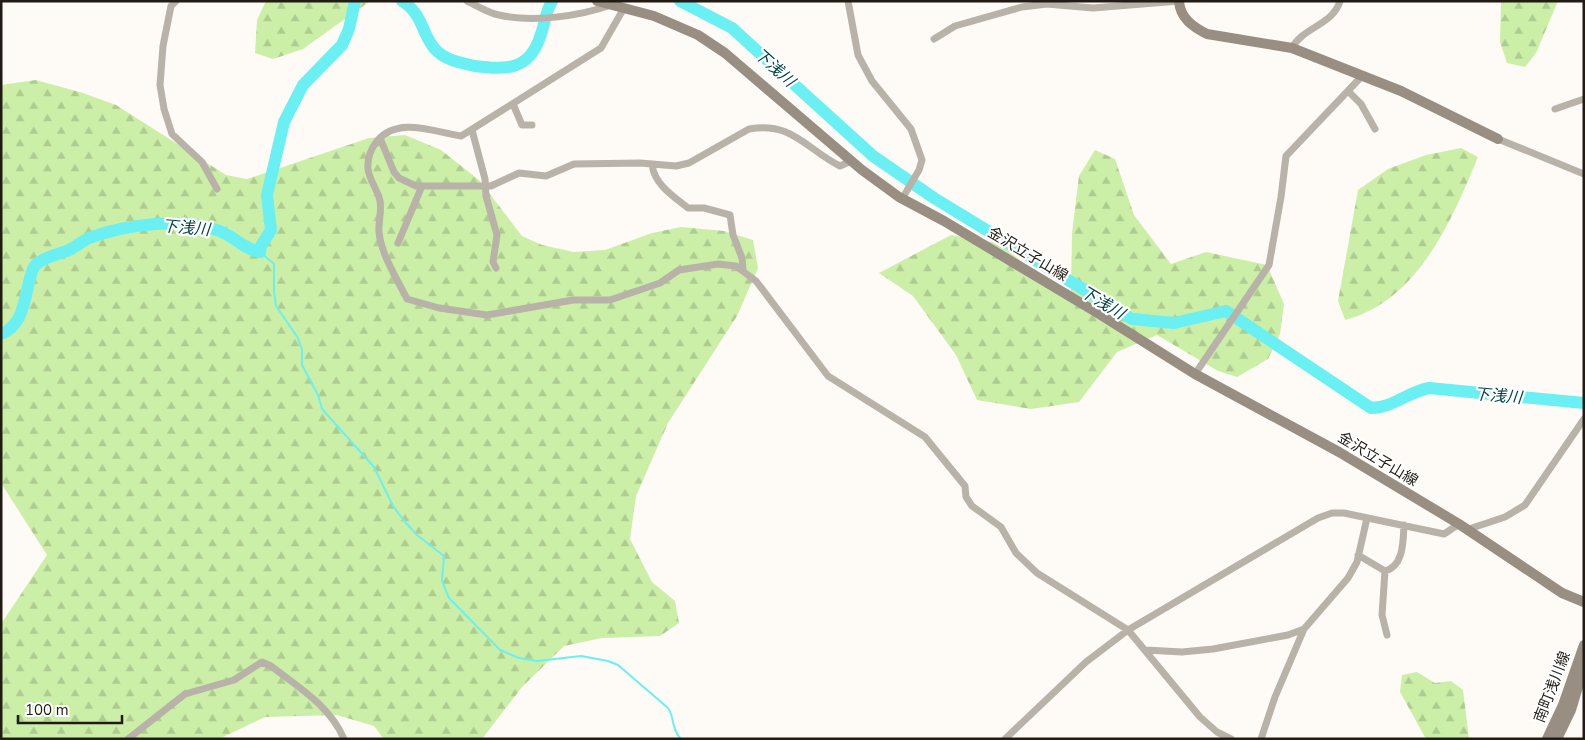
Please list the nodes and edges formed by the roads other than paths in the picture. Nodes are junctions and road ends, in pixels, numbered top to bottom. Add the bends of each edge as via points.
1 (176, 1) edge
2 (467, 1) edge
3 (597, 1) edge
4 (848, 1) edge
5 (1179, 1) edge
6 (1340, 1) edge
7 (612, 5) junction
8 (624, 8) junction
9 (934, 39) dead end
10 (1292, 48) junction
11 (1363, 75) junction
12 (1348, 91) junction
13 (1584, 99) edge
14 (513, 104) junction
15 (1555, 109) dead end
16 (532, 124) dead end
17 (472, 130) junction
18 (1375, 130) dead end
19 (380, 138) junction
20 (1498, 139) joint
21 (850, 161) junction
22 (652, 165) junction
23 (1584, 174) edge
24 (422, 186) junction
25 (485, 186) junction
26 (217, 189) dead end
27 (902, 199) junction
28 (398, 243) dead end
29 (496, 268) dead end
30 (743, 270) junction
31 (1196, 374) junction
32 (1584, 419) edge
33 (1367, 518) junction
34 (1404, 525) junction
35 (1462, 527) junction
36 (1358, 555) junction
37 (1385, 571) junction
38 (1584, 602) edge
39 (1304, 629) junction
40 (1128, 630) junction
41 (1387, 635) dead end
42 (1584, 645) edge
43 (1146, 650) junction
44 (1584, 668) edge
45 (128, 739) edge
46 (344, 739) edge
47 (1005, 739) edge
48 (1232, 739) edge
49 (1261, 739) edge
50 (1547, 739) edge
51 (1557, 739) edge

1 - 26 street via 171,6 163,46 161,94 172,134 202,162
2 - 7 street via 497,15 544,18
3 - 7 street, 金沢立子山線
4 - 27 street via 858,55 872,81 911,129 922,160
5 - 9 street via 1093,8 1047,4 1022,7 955,26
5 - 10 street via 1183,15 1196,29 1207,34
6 - 10 street via 1334,14 1296,40
7 - 8 street, 金沢立子山線
8 - 14 street via 602,48
8 - 21 street, 金沢立子山線 via 654,16 698,35 725,53
10 - 11 street
11 - 12 street
11 - 20 street
12 - 18 street via 1361,104
12 - 31 street via 1286,156 1269,265
13 - 15 street
14 - 16 street via 522,125
14 - 17 street
17 - 19 street via 460,136 414,127 387,132
17 - 25 street
19 - 24 street via 399,178
19 - 30 street via 367,164 381,207 379,234 407,299 414,303 487,315 573,300 610,300 660,282 678,270 700,265 718,264
20 - 23 street
21 - 22 street via 840,166 786,131 760,127 749,129 689,163
21 - 27 street, 金沢立子山線
22 - 25 street via 574,164 546,176 519,173
22 - 30 street via 660,184 688,208 704,208 730,215
24 - 25 street
24 - 28 street
25 - 29 street via 497,236 493,262
27 - 31 street, 金沢立子山線
30 - 40 street via 766,292 828,376 925,437 964,486 972,506 1002,527 1026,564
31 - 35 street, 金沢立子山線 via 1339,452
32 - 35 street via 1525,505 1505,517
33 - 34 street
33 - 36 street
33 - 40 street via 1338,513 1318,518
34 - 35 street via 1444,534
34 - 37 street via 1401,556
35 - 38 street, 金沢立子山線 via 1562,592
36 - 37 street
36 - 39 street via 1348,578
37 - 41 street via 1382,615
39 - 43 street via 1213,650
39 - 49 street via 1274,698
40 - 43 street
40 - 47 street via 1086,662
42 - 50 street, 南町浅川線
43 - 48 street via 1200,717
44 - 51 street, 南町浅川線 via 1571,710
45 - 46 street via 185,694 234,680 262,662 326,709

